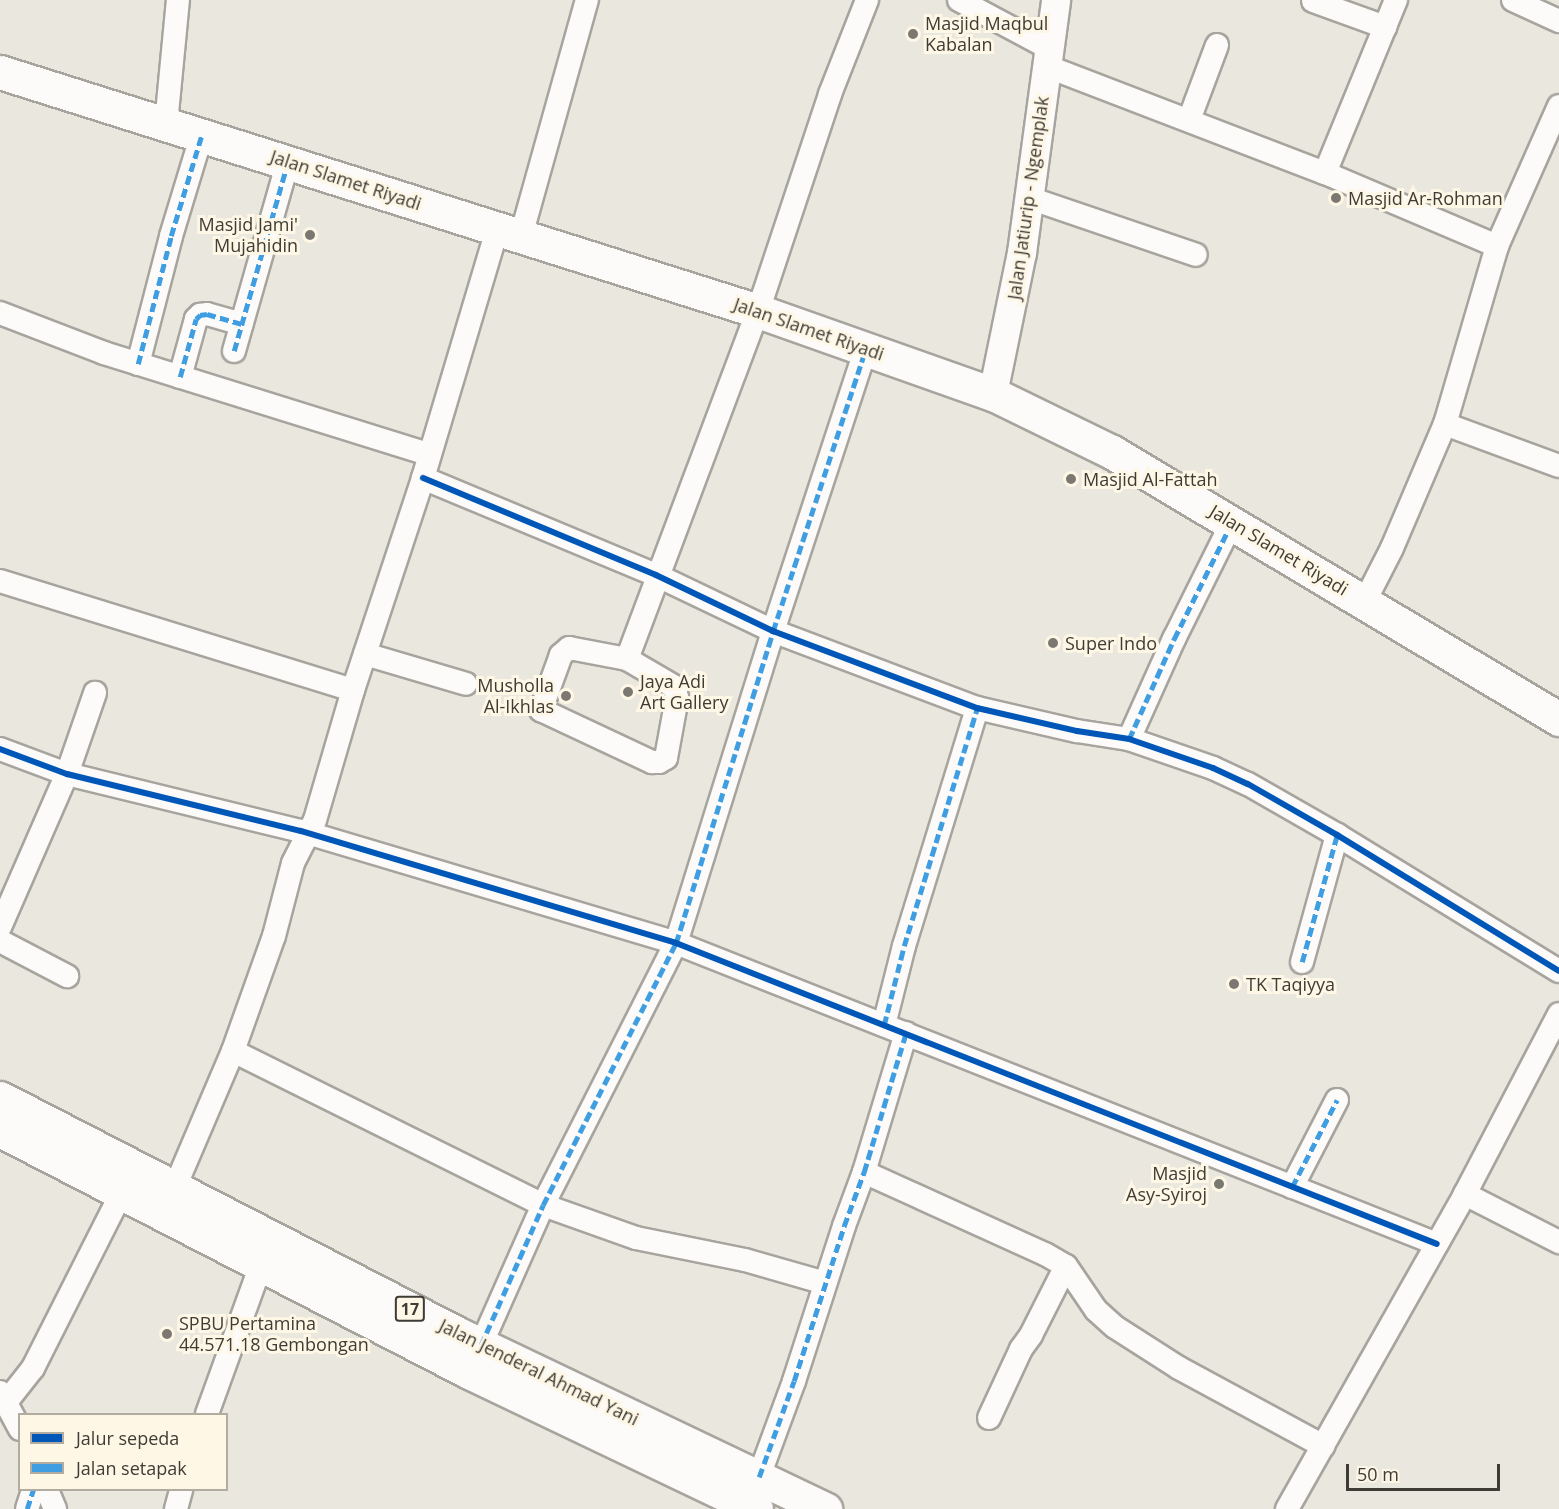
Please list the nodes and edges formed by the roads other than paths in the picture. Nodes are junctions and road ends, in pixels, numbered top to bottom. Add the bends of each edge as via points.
1 (178, 0) edge
2 (587, 0) edge
3 (867, 0) edge
4 (959, 0) edge
5 (1056, 0) edge
6 (1396, 0) edge
7 (1513, 0) edge
8 (1313, 1) edge
9 (1559, 21) edge
10 (1385, 27) junction
11 (1217, 45) dead end
12 (1048, 57) junction
13 (0, 72) edge
14 (1559, 106) edge
15 (1189, 120) junction
16 (166, 124) junction
17 (202, 134) junction
18 (288, 161) junction
19 (1325, 173) junction
20 (1029, 198) junction
21 (509, 232) junction
22 (1497, 246) junction
23 (1196, 255) dead end
24 (758, 311) junction
25 (0, 313) edge
26 (242, 324) junction
27 (866, 348) junction
28 (234, 351) dead end
29 (138, 364) junction
30 (180, 377) junction
31 (993, 394) junction
32 (1445, 424) junction
33 (429, 454) junction
34 (1559, 466) edge
35 (423, 478) junction
36 (1233, 522) junction
37 (656, 575) junction
38 (0, 581) edge
39 (1365, 601) junction
40 (773, 631) junction
41 (365, 654) junction
42 (627, 660) junction
43 (466, 684) dead end
44 (353, 690) junction
45 (95, 693) dead end
46 (977, 708) junction
47 (1559, 719) edge
48 (1129, 739) junction
49 (0, 750) edge
50 (68, 774) junction
51 (310, 833) junction
52 (1337, 835) junction
53 (0, 927) edge
54 (0, 941) edge
55 (676, 943) junction
56 (1302, 962) dead end
57 (1559, 971) edge
58 (67, 976) dead end
59 (1559, 1014) edge
60 (884, 1025) junction
61 (906, 1033) junction
62 (233, 1051) junction
63 (0, 1098) edge
64 (1337, 1100) dead end
65 (0, 1130) edge
66 (864, 1172) junction
67 (129, 1179) junction
68 (1292, 1187) junction
69 (1465, 1194) junction
70 (170, 1200) junction
71 (543, 1205) junction
72 (1559, 1241) edge
73 (1437, 1244) junction
74 (261, 1265) junction
75 (1066, 1266) junction
76 (825, 1283) junction
77 (481, 1345) junction
78 (3, 1396) edge
79 (207, 1413) edge
80 (989, 1418) dead end
81 (18, 1425) edge
82 (1323, 1446) junction
83 (33, 1491) edge
84 (47, 1491) edge
85 (754, 1497) edge
86 (27, 1509) edge
87 (55, 1509) edge
88 (825, 1509) edge
89 (1287, 1509) edge

1 - 16 street
2 - 21 street
3 - 24 street via 830,94
4 - 12 street
5 - 12 street, Jalan Jatiurip - Ngemplak
6 - 10 street
7 - 9 street
8 - 10 street
10 - 19 street
11 - 15 street
12 - 15 street
12 - 20 street, Jalan Jatiurip - Ngemplak
13 - 16 main road, Jalan Slamet Riyadi
14 - 22 street
15 - 19 street
16 - 17 main road, Jalan Slamet Riyadi
17 - 18 main road, Jalan Slamet Riyadi
17 - 29 street
18 - 21 main road, Jalan Slamet Riyadi
18 - 26 street
19 - 22 street
20 - 23 street
20 - 31 street, Jalan Jatiurip - Ngemplak via 1022,253
21 - 24 main road, Jalan Slamet Riyadi
21 - 33 street
22 - 32 street
24 - 27 main road, Jalan Slamet Riyadi
24 - 37 street
25 - 29 street
26 - 28 street
26 - 30 street via 200,315
27 - 31 main road, Jalan Slamet Riyadi
27 - 40 street
29 - 30 street
30 - 33 street
31 - 36 main road, Jalan Slamet Riyadi via 1112,453
32 - 34 street
32 - 39 street
33 - 35 street
35 - 37 street
35 - 41 street
36 - 39 main road, Jalan Slamet Riyadi
36 - 48 street
37 - 40 street
37 - 42 street
38 - 44 street
39 - 47 main road, Jalan Slamet Riyadi
40 - 46 street
40 - 55 street
41 - 43 street
41 - 44 street
42 - 42 street via 569,648 561,655 541,710 659,762 666,758 677,698 675,687
44 - 51 street
45 - 50 street
46 - 48 street
46 - 60 street via 904,946
48 - 52 street via 1248,784
49 - 50 street
50 - 51 street
50 - 53 street
51 - 55 street
51 - 62 street via 293,863 274,936
52 - 56 street
52 - 57 street
54 - 58 street
55 - 60 street
55 - 71 street
59 - 69 street
60 - 61 street
61 - 66 street
61 - 68 street
62 - 70 street
62 - 71 street
63 - 67 main road, Jalan Jenderal Ahmad Yani / 17
64 - 68 street
65 - 67 main road, Jalan Jenderal Ahmad Yani / 17
66 - 75 street via 962,1214
66 - 76 street
67 - 70 main road, Jalan Jenderal Ahmad Yani / 17
67 - 78 street via 33,1368
68 - 73 street
69 - 72 street
69 - 73 street
70 - 74 main road, Jalan Jenderal Ahmad Yani / 17
70 - 77 main road, Jalan Jenderal Ahmad Yani / 17
71 - 76 street via 636,1238 745,1260
71 - 77 street
73 - 82 street
74 - 79 street
74 - 85 main road, Jalan Jenderal Ahmad Yani / 17 via 469,1372
75 - 80 street
75 - 82 street via 1096,1310 1115,1328 1179,1368
76 - 85 street
77 - 85 main road, Jalan Jenderal Ahmad Yani / 17
78 - 81 street
82 - 89 street
83 - 86 street
84 - 87 street
85 - 88 main road, Jalan Jenderal Ahmad Yani / 17

